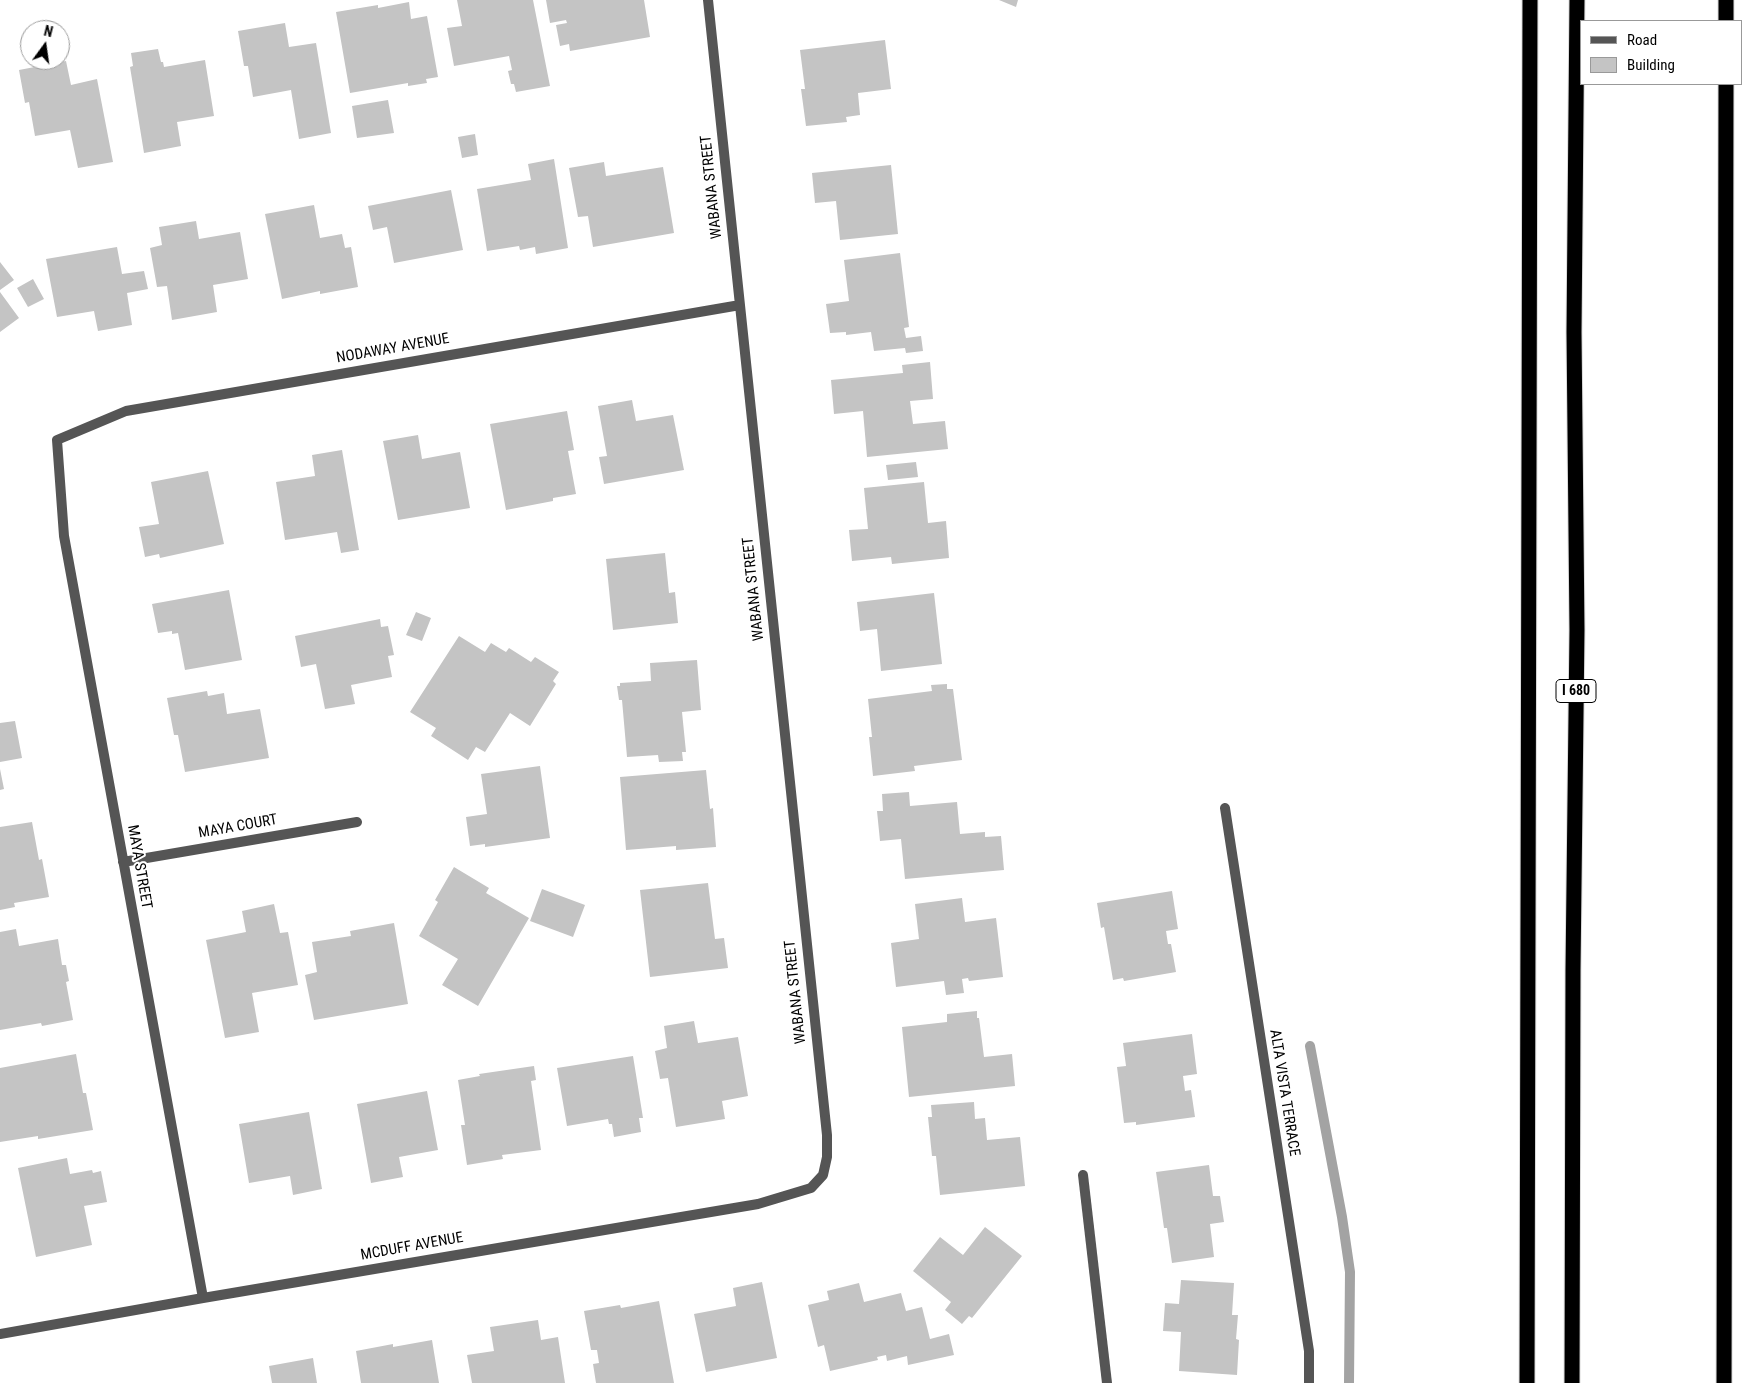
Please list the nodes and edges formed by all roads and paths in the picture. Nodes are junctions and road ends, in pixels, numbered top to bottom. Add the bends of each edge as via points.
1 (708, 0) edge
2 (1530, 0) edge
3 (1577, 0) edge
4 (1726, 0) edge
5 (1726, 20) edge
6 (1726, 85) edge
7 (740, 304) junction
8 (57, 440) joint
9 (1225, 808) dead end
10 (357, 822) dead end
11 (123, 862) junction
12 (824, 1175) joint
13 (1083, 1175) dead end
14 (203, 1298) junction
15 (0, 1334) edge
16 (1107, 1383) edge
17 (1308, 1383) edge
18 (1528, 1383) edge
19 (1572, 1383) edge
20 (1724, 1383) edge

1 - 7 street, WABANA STREET
2 - 18 highway
3 - 19 highway, I 680
4 - 5 highway
6 - 20 highway
7 - 8 street, NODAWAY AVENUE via 126,411
7 - 12 street, WABANA STREET via 827,1135 828,1157
8 - 11 street, MAYA STREET via 64,536
9 - 17 street, ALTA VISTA TERRACE via 1309,1351
10 - 11 street, MAYA COURT
11 - 14 street, MAYA STREET
12 - 14 street, MCDUFF AVENUE via 811,1188 758,1204
13 - 16 street
14 - 15 street, MCDUFF AVENUE

